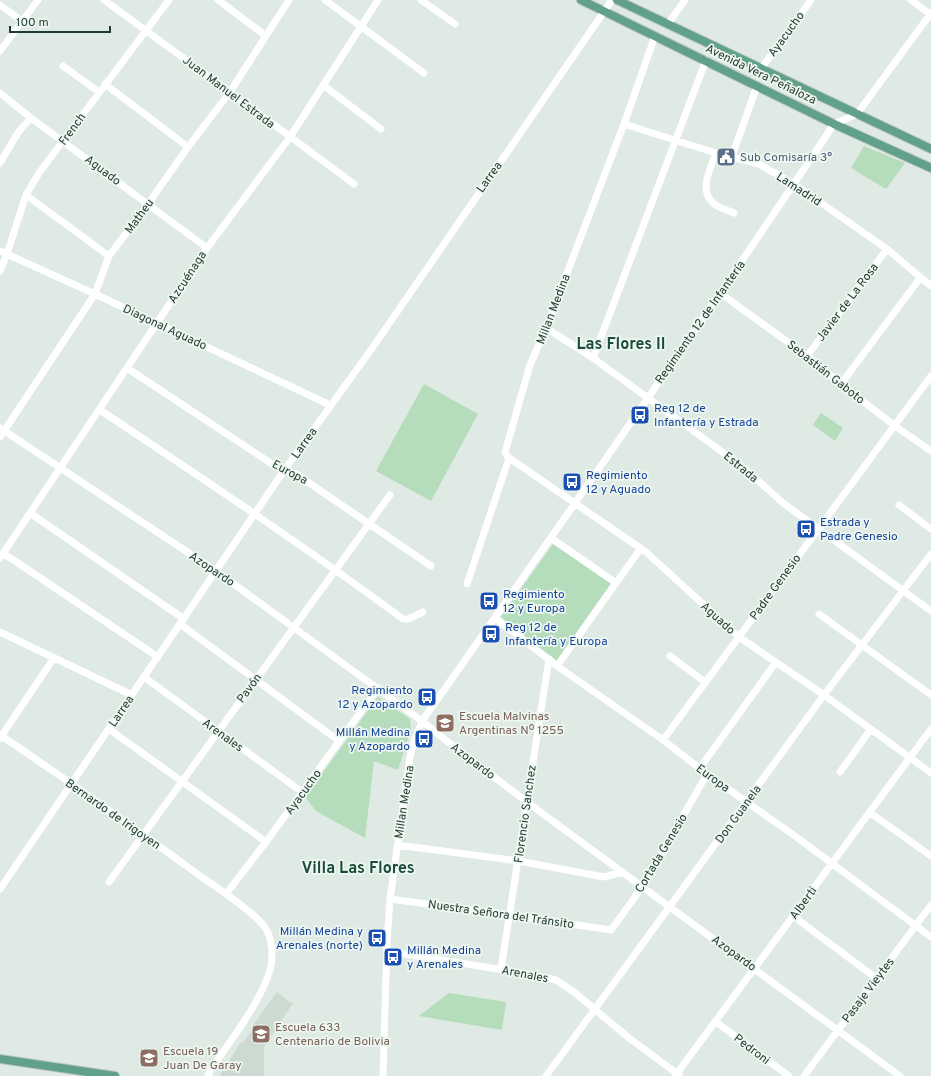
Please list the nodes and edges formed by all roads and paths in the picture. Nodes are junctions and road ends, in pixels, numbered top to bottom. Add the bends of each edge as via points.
1 (38, 0) edge
2 (104, 0) edge
3 (169, 0) edge
4 (218, 0) edge
5 (289, 0) edge
6 (325, 0) edge
7 (378, 0) edge
8 (420, 0) edge
9 (581, 0) edge
10 (612, 0) edge
11 (617, 0) edge
12 (685, 0) edge
13 (810, 0) edge
14 (910, 0) edge
15 (0, 5) edge
16 (604, 11) junction
17 (931, 14) edge
18 (22, 21) junction
19 (455, 24) dead end
20 (668, 24) junction
21 (361, 27) junction
22 (147, 30) junction
23 (266, 36) junction
24 (655, 36) junction
25 (0, 51) edge
26 (706, 60) junction
27 (63, 66) dead end
28 (761, 68) junction
29 (424, 73) dead end
30 (105, 84) junction
31 (323, 85) junction
32 (757, 86) junction
33 (99, 92) junction
34 (230, 92) junction
35 (0, 93) edge
36 (857, 114) junction
37 (31, 118) junction
38 (624, 124) junction
39 (834, 124) junction
40 (381, 129) dead end
41 (290, 137) junction
42 (676, 140) junction
43 (64, 141) junction
44 (188, 147) junction
45 (931, 149) edge
46 (716, 153) junction
47 (732, 156) junction
48 (0, 163) edge
49 (931, 168) edge
50 (354, 184) dead end
51 (794, 184) junction
52 (26, 195) junction
53 (148, 204) junction
54 (734, 213) dead end
55 (207, 248) junction
56 (886, 249) junction
57 (0, 251) edge
58 (7, 254) junction
59 (110, 256) junction
60 (0, 271) edge
61 (920, 278) junction
62 (931, 286) edge
63 (720, 293) junction
64 (96, 294) junction
65 (157, 323) junction
66 (546, 328) junction
67 (807, 356) junction
68 (593, 358) junction
69 (127, 368) junction
70 (931, 376) edge
71 (841, 384) junction
72 (647, 397) junction
73 (330, 405) junction
74 (100, 410) junction
75 (894, 426) junction
76 (1, 432) edge
77 (931, 451) edge
78 (509, 458) junction
79 (60, 468) junction
80 (285, 469) junction
81 (390, 495) dead end
82 (575, 503) junction
83 (899, 505) dead end
84 (30, 513) junction
85 (256, 513) junction
86 (370, 523) junction
87 (818, 529) junction
88 (931, 529) edge
89 (550, 538) junction
90 (641, 548) junction
91 (931, 554) edge
92 (2, 555) edge
93 (431, 566) dead end
94 (336, 569) junction
95 (216, 571) junction
96 (616, 583) junction
97 (467, 584) dead end
98 (904, 592) junction
99 (931, 611) edge
100 (423, 612) dead end
101 (819, 614) dead end
102 (495, 618) junction
103 (182, 622) junction
104 (293, 627) junction
105 (0, 632) edge
106 (739, 637) junction
107 (862, 645) junction
108 (670, 656) dead end
109 (54, 658) junction
110 (158, 658) junction
111 (549, 659) junction
112 (776, 662) junction
113 (557, 666) junction
114 (144, 677) junction
115 (255, 680) junction
116 (705, 682) junction
117 (378, 688) junction
118 (132, 695) junction
119 (824, 695) junction
120 (931, 695) edge
121 (422, 721) junction
122 (109, 729) junction
123 (871, 729) junction
124 (931, 729) edge
125 (218, 731) junction
126 (0, 736) edge
127 (663, 740) junction
128 (339, 741) junction
129 (910, 757) junction
130 (700, 768) junction
131 (840, 772) dead end
132 (931, 773) edge
133 (707, 774) junction
134 (182, 782) junction
135 (71, 784) junction
136 (302, 792) junction
137 (527, 801) junction
138 (747, 802) junction
139 (869, 812) junction
140 (144, 834) junction
141 (266, 842) junction
142 (397, 845) junction
143 (931, 856) edge
144 (518, 861) junction
145 (831, 864) junction
146 (623, 872) junction
147 (110, 882) dead end
148 (643, 886) junction
149 (0, 889) edge
150 (226, 894) junction
151 (390, 899) junction
152 (931, 904) edge
153 (670, 906) junction
154 (510, 915) junction
155 (793, 916) junction
156 (916, 925) junction
157 (611, 930) joint
158 (931, 937) edge
159 (387, 950) junction
160 (755, 968) junction
161 (502, 969) junction
162 (876, 978) junction
163 (595, 1010) junction
164 (716, 1022) junction
165 (838, 1030) junction
166 (0, 1059) edge
167 (99, 1075) edge
168 (678, 1075) edge
169 (115, 1076) edge
170 (208, 1076) edge
171 (383, 1076) edge
172 (546, 1076) edge
173 (788, 1076) edge
174 (804, 1076) edge
175 (900, 1076) edge

1 - 18 street
2 - 22 street, Juan Manuel Estrada
3 - 22 street, French
4 - 23 street
5 - 23 street, Matheu
6 - 21 street
7 - 21 street, Azcuénaga
8 - 19 street
9 - 16 main road, Avenida Vera Peñaloza
10 - 16 street, Larrea
11 - 20 main road, Avenida Vera Peñaloza
12 - 20 street
13 - 28 street, Ayacucho
14 - 17 street
15 - 18 street
16 - 24 main road, Avenida Vera Peñaloza
16 - 73 street, Larrea
17 - 36 street
18 - 25 street
20 - 28 main road, Avenida Vera Peñaloza
21 - 29 street
21 - 31 street, Azcuénaga
22 - 30 street, French
22 - 34 street, Juan Manuel Estrada
23 - 34 street, Matheu
24 - 26 main road, Avenida Vera Peñaloza
24 - 38 street, Millan Medina
26 - 32 main road, Avenida Vera Peñaloza
26 - 42 street
27 - 33 street
28 - 36 main road, Avenida Vera Peñaloza
30 - 33 street, French
30 - 44 street
31 - 40 street
31 - 41 street, Azcuénaga
32 - 39 main road, Avenida Vera Peñaloza
32 - 47 street
33 - 43 street, French
34 - 41 street, Juan Manuel Estrada
34 - 44 street, Matheu
35 - 37 street, Aguado
36 - 39 street
36 - 45 main road, Avenida Vera Peñaloza
37 - 43 street, Aguado
37 - 48 street via 19,131
38 - 42 street, Lamadrid
38 - 66 street, Millan Medina
39 - 49 main road, Avenida Vera Peñaloza
39 - 51 street, Regimiento 12 de Infantería
41 - 50 street, Juan Manuel Estrada
41 - 55 street, Azcuénaga
42 - 46 street, Lamadrid
42 - 68 street
43 - 52 street, French via 38,173
43 - 53 street, Aguado
44 - 53 street, Matheu
46 - 47 street, Lamadrid
46 - 54 street via 705,182 707,194 713,203
47 - 51 street, Lamadrid via 759,164
51 - 56 street, Lamadrid
51 - 63 street, Regimiento 12 de Infantería
52 - 58 street, French
52 - 59 street
53 - 55 street, Aguado
53 - 59 street, Matheu
55 - 65 street, Azcuénaga
56 - 61 street, Lamadrid
56 - 67 street, Javier de La Rosa
57 - 58 street, Diagonal Aguado
58 - 60 street, French
58 - 64 street, Diagonal Aguado
59 - 64 street, Matheu
61 - 62 street, Lamadrid
61 - 71 street
63 - 67 street, Sebastián Gaboto
63 - 72 street, Regimiento 12 de Infantería
64 - 65 street, Diagonal Aguado
64 - 76 street, Matheu
65 - 69 street, Azcuénaga
65 - 73 street, Diagonal Aguado
66 - 68 street, Estrada
66 - 78 street, Millan Medina via 530,365 515,416 505,452
67 - 71 street, Sebastián Gaboto
68 - 72 street, Estrada
69 - 74 street, Azcuénaga
69 - 80 street, Europa via 275,466
70 - 75 street, Padre Genesio
71 - 75 street, Sebastián Gaboto
72 - 82 street, Regimiento 12 de Infantería
72 - 87 street, Estrada via 744,468 783,503
73 - 80 street, Larrea
74 - 79 street, Azcuénaga
74 - 85 street
75 - 77 street, Sebastián Gaboto
75 - 87 street, Padre Genesio
76 - 79 street, Azopardo
78 - 82 street, Aguado
78 - 97 street, Millan Medina
79 - 84 street, Azcuénaga
79 - 95 street, Azopardo
80 - 85 street, Larrea
80 - 86 street, Europa
81 - 86 street, Pavón
82 - 89 street, Regimiento 12 de Infantería
82 - 90 street, Aguado
83 - 88 street
84 - 92 street, Azcuénaga
84 - 103 street
85 - 94 street
85 - 95 street, Larrea
86 - 93 street, Europa
86 - 94 street, Pavón
87 - 98 street, Estrada
87 - 106 street, Padre Genesio
89 - 96 street
89 - 102 street, Regimiento 12 de Infantería
90 - 96 street
90 - 106 street, Aguado
91 - 98 street, Don Guanela
92 - 110 street
94 - 100 street via 403,619
94 - 104 street, Pavón
95 - 103 street, Larrea
95 - 104 street, Azopardo
96 - 113 street
98 - 99 street, Estrada
98 - 107 street, Don Guanela
101 - 107 street
102 - 111 street, Europa
102 - 121 street, Regimiento 12 de Infantería
103 - 110 street, Larrea
103 - 115 street
104 - 115 street, Pavón
104 - 117 street, Azopardo
105 - 109 street
106 - 112 street, Aguado
106 - 116 street, Padre Genesio
107 - 119 street, Don Guanela
107 - 120 street
108 - 116 street
109 - 118 street
109 - 126 street
110 - 114 street, Larrea
111 - 113 street, Europa
111 - 137 street, Florencio Sanchez
112 - 119 street, Aguado
112 - 130 street
113 - 127 street, Europa
114 - 118 street, Larrea
114 - 125 street, Arenales
115 - 125 street, Pavón
115 - 128 street
116 - 127 street, Padre Genesio
117 - 121 street, Azopardo
117 - 128 street, Ayacucho
118 - 122 street, Larrea
119 - 123 street, Aguado
119 - 138 street, Don Guanela
121 - 137 street, Azopardo
121 - 142 street, Millan Medina via 410,757
122 - 134 street
122 - 135 street, Larrea
123 - 129 street, Aguado
123 - 131 street
124 - 129 street, Alberti
125 - 134 street, Pavón
125 - 136 street, Arenales
126 - 135 street, Bernardo de Irigoyen
127 - 130 street, Europa
128 - 136 street, Ayacucho
129 - 132 street, Aguado
129 - 139 street, Alberti
130 - 133 street, Europa
133 - 138 street, Europa
133 - 148 street, Cortada Genesio
134 - 140 street, Pavón
134 - 141 street
135 - 140 street, Bernardo de Irigoyen
135 - 149 street, Larrea
136 - 141 street, Ayacucho
137 - 144 street, Florencio Sanchez
137 - 146 street, Azopardo
138 - 145 street, Europa
138 - 153 street, Don Guanela
139 - 143 street
139 - 145 street, Alberti
140 - 147 street, Pavón
140 - 150 street, Bernardo de Irigoyen
141 - 150 street, Ayacucho
142 - 144 street
142 - 151 street, Millan Medina
144 - 146 street via 604,877
144 - 154 street, Florencio Sanchez
145 - 155 street, Alberti
145 - 156 street, Europa
146 - 148 street, Azopardo
148 - 153 street, Azopardo
148 - 157 street, Cortada Genesio
150 - 170 street, Bernardo de Irigoyen via 266,928 272,959 262,992
151 - 154 street, Nuestra Señora del Tránsito
151 - 159 street, Millan Medina
152 - 156 street, Pasaje Vieytes
153 - 160 street, Azopardo
153 - 163 street, Don Guanela
154 - 157 street, Nuestra Señora del Tránsito
154 - 161 street, Florencio Sanchez
155 - 160 street, Alberti
155 - 162 street
156 - 158 street, Europa
156 - 162 street, Pasaje Vieytes
159 - 161 street, Arenales
159 - 171 street, Millan Medina
160 - 164 street, Alberti
160 - 165 street, Azopardo
161 - 163 street, Arenales via 556,980
162 - 165 street, Pasaje Vieytes
163 - 168 street, Arenales
163 - 172 street, Don Guanela
164 - 168 street, Alberti
164 - 173 street, Pedroni
165 - 174 street, Pasaje Vieytes
165 - 175 street, Azopardo
166 - 167 main road
167 - 169 main road

